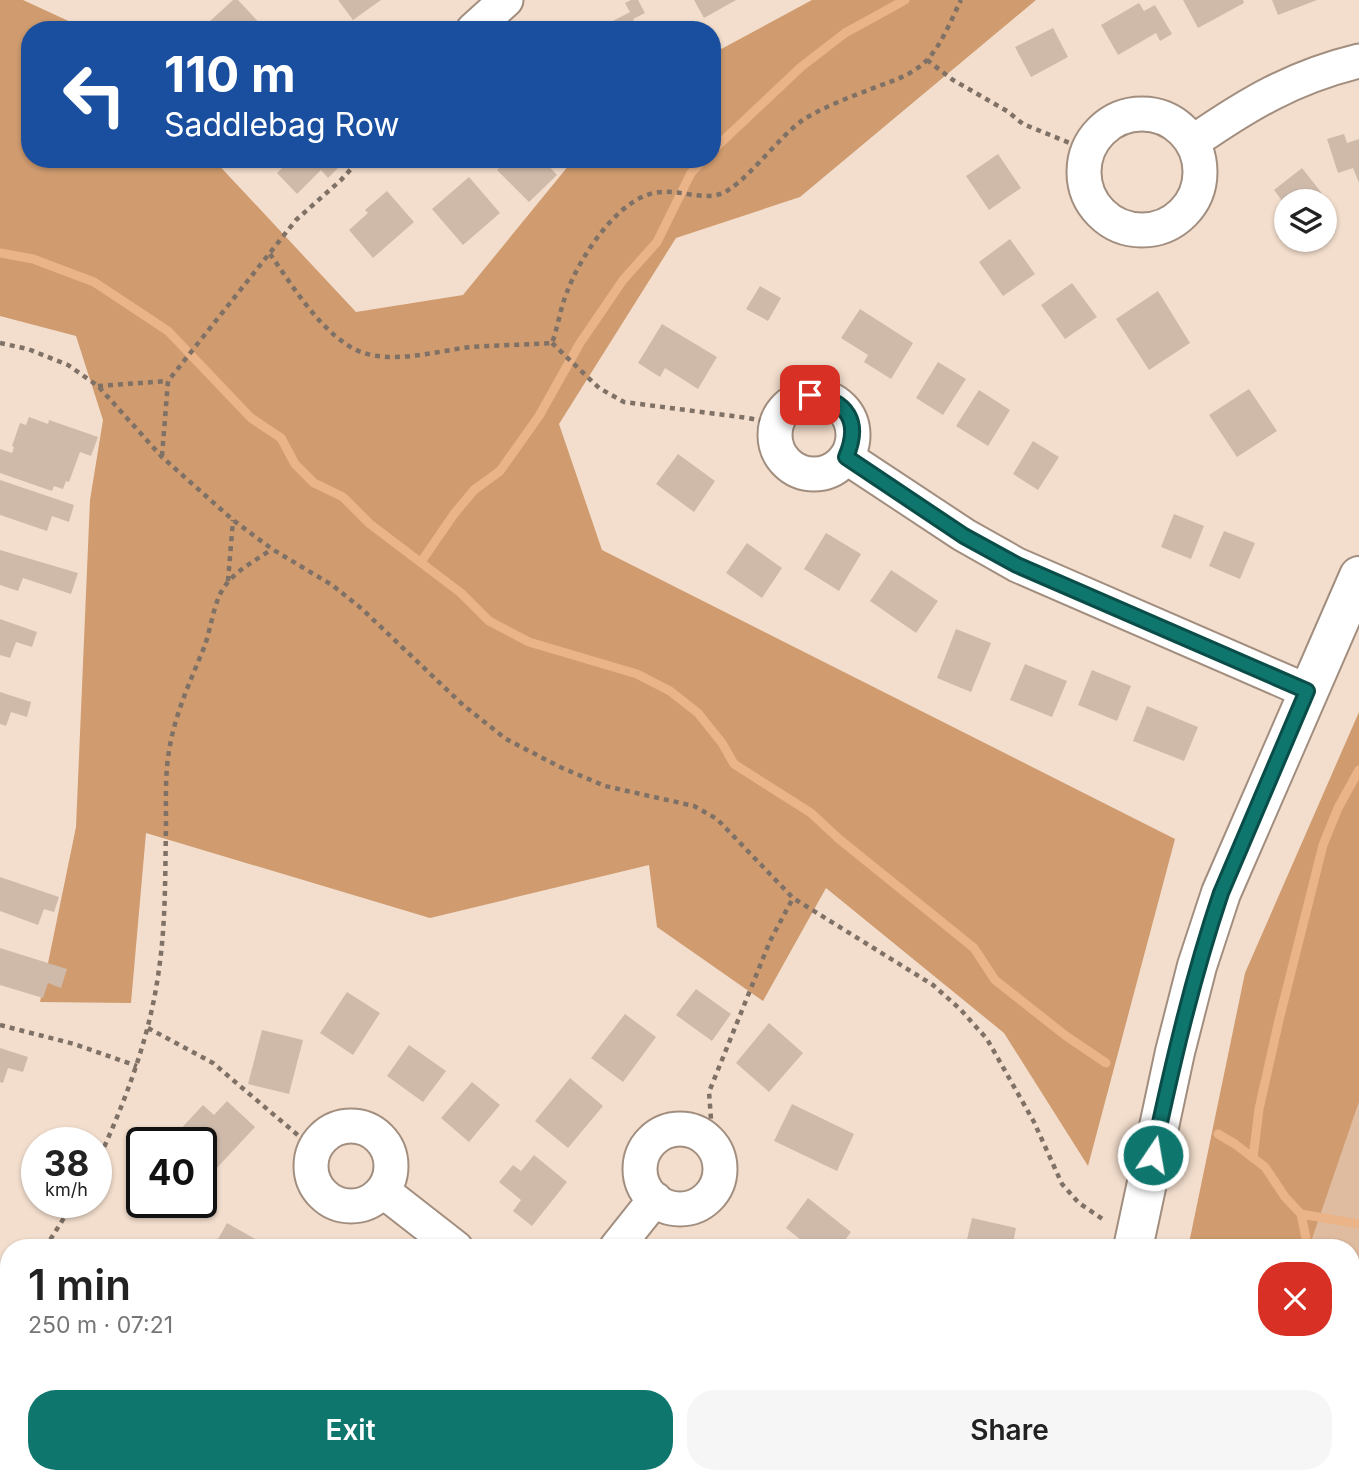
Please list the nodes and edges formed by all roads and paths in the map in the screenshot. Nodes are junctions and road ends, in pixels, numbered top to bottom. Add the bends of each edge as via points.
1 (506, 0) edge
2 (961, 0) edge
3 (483, 21) edge
4 (927, 60) junction
5 (1359, 61) edge
6 (1193, 142) junction
7 (1087, 150) junction
8 (352, 168) edge
9 (271, 254) junction
10 (0, 343) edge
11 (554, 345) junction
12 (169, 382) junction
13 (98, 386) junction
14 (776, 425) junction
15 (162, 457) junction
16 (846, 457) junction
17 (233, 520) junction
18 (272, 549) junction
19 (1359, 576) edge
20 (228, 581) junction
21 (1307, 691) junction
22 (793, 898) junction
23 (0, 1025) edge
24 (148, 1028) junction
25 (137, 1066) junction
26 (112, 1130) edge
27 (705, 1138) junction
28 (317, 1145) junction
29 (383, 1191) junction
30 (654, 1199) junction
31 (64, 1218) edge
32 (51, 1239) edge
33 (444, 1239) edge
34 (624, 1239) edge
35 (1133, 1239) edge
36 (1135, 1239) edge

1 - 3 street
2 - 4 path
4 - 7 path via 1023,124
4 - 11 path via 902,79 803,120 721,194 704,197 662,192 632,203 604,229 567,292
5 - 6 street via 1285,85
6 - 7 street via 1177,124 1154,114 1132,113 1099,131
6 - 7 street via 1200,169 1198,190 1189,207 1158,229 1142,231 1105,218 1092,203 1083,177
8 - 9 path via 296,220
9 - 11 path via 321,321 347,345 368,353 395,357 471,347
9 - 12 path
10 - 13 path via 68,365
11 - 14 path via 599,388 624,402
12 - 13 path
12 - 15 path
13 - 15 path
14 - 16 street via 781,456 795,469 826,472
14 - 16 street via 795,399 827,397 843,408 851,422 853,441
15 - 17 path
16 - 21 street via 964,536 1017,565
17 - 18 path
17 - 20 path
18 - 20 path
18 - 22 path via 362,609 463,705 506,739 606,786 694,806 717,819
19 - 21 street
20 - 24 path via 185,692 169,751 164,906
21 - 36 street via 1221,893 1197,966
22 - 27 path via 770,941 709,1092 711,1119
22 - 35 path via 905,965 960,1009 987,1039 1007,1072 1062,1184 1079,1203
23 - 25 path
24 - 25 path
24 - 28 path via 213,1063 300,1137
25 - 26 path
27 - 30 street via 680,1129 655,1138 641,1162 641,1176
27 - 30 street via 719,1159 718,1183 711,1194 677,1209
28 - 29 street via 312,1173 326,1198 357,1206
28 - 29 street via 330,1131 346,1126 361,1126 375,1133 390,1155 391,1173
29 - 33 street
30 - 34 street
31 - 32 path

